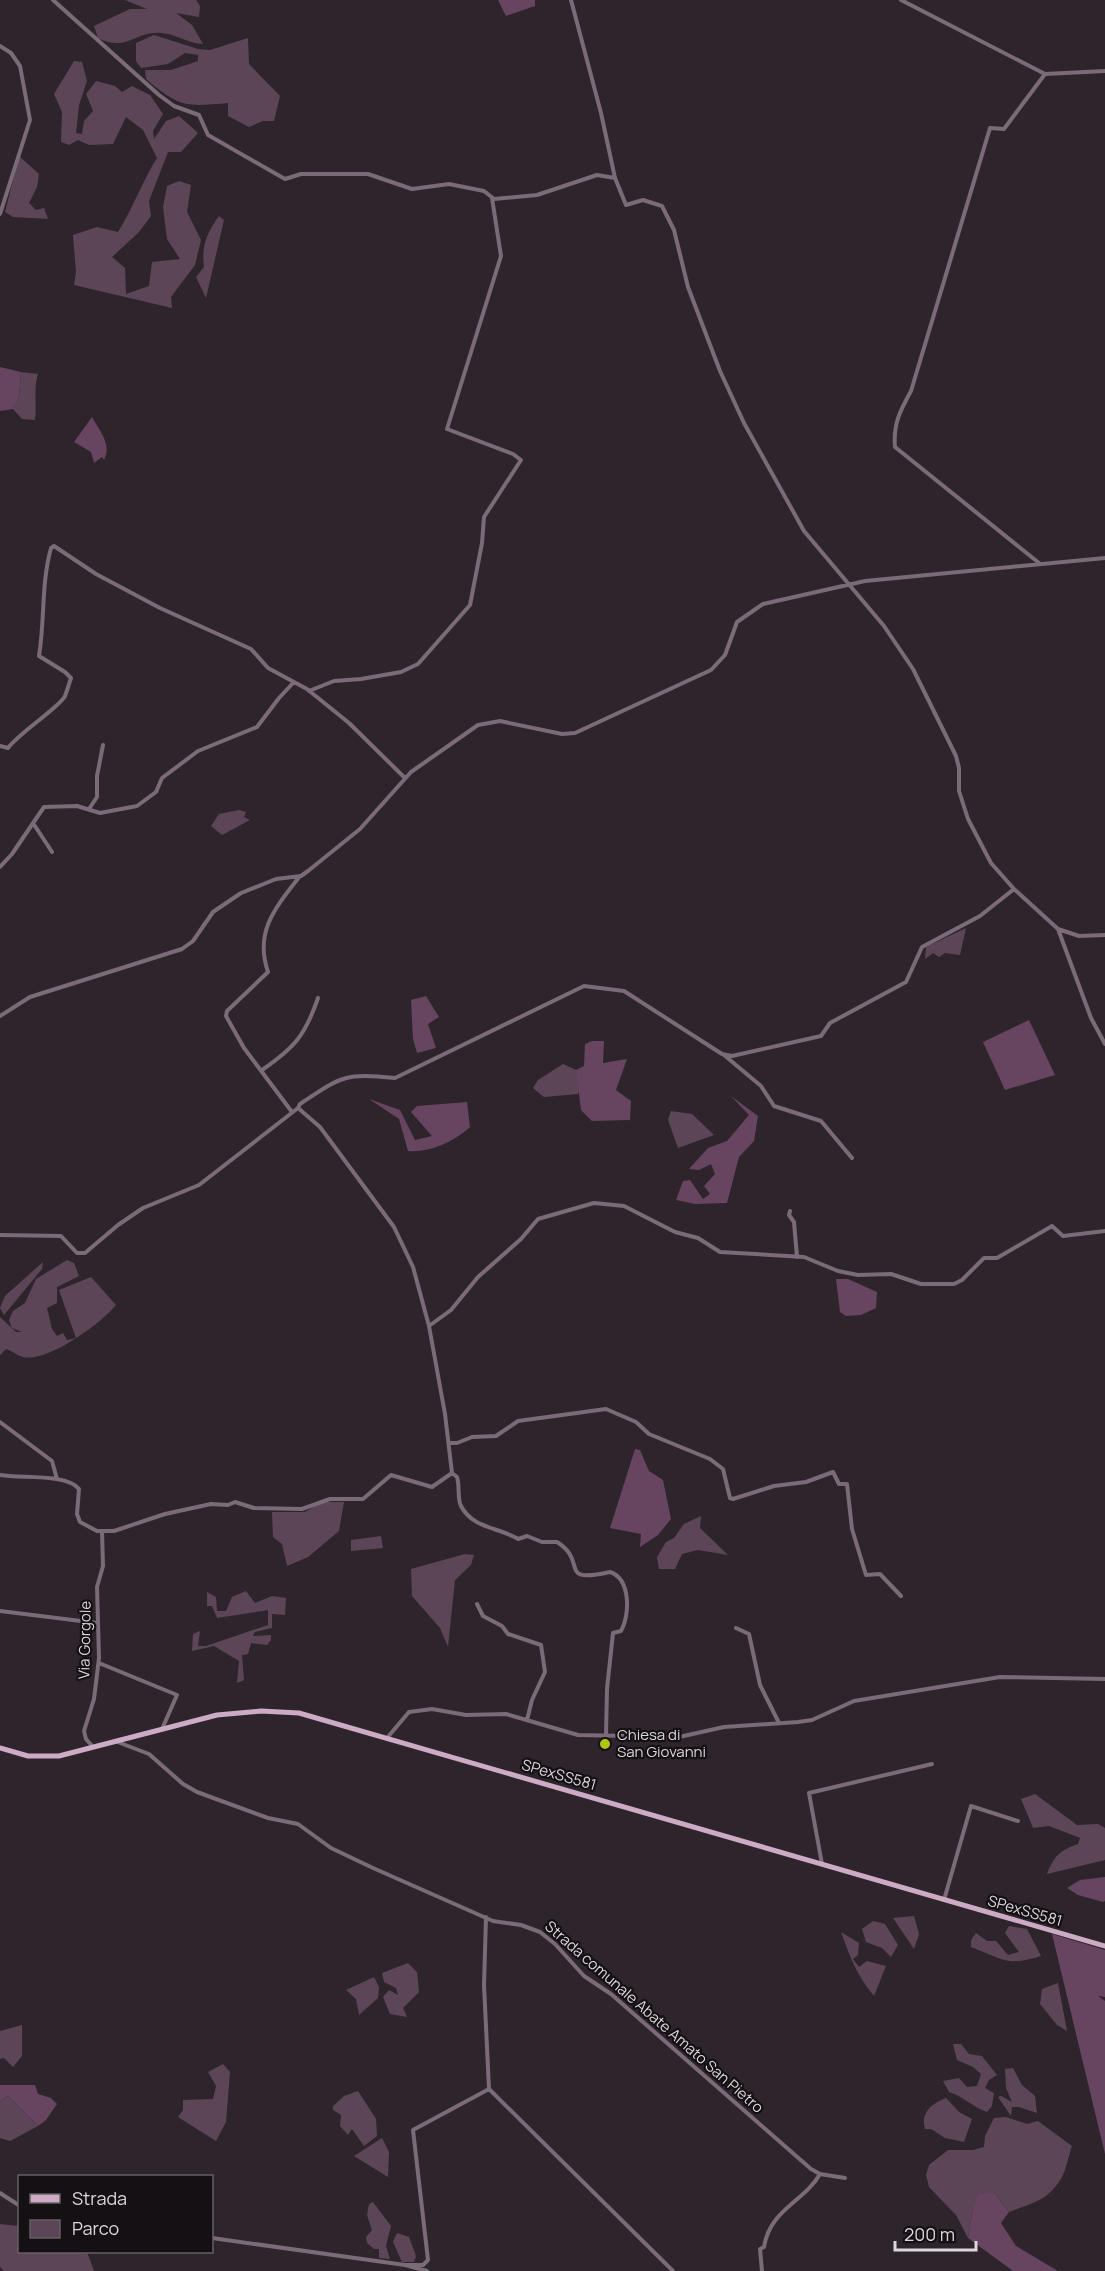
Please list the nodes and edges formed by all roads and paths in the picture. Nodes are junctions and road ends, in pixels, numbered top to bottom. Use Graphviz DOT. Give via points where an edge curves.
graph roads {
  1 [pos="52,0"];
  2 [pos="571,0"];
  3 [pos="902,0"];
  4 [pos="0,46"];
  5 [pos="1105,71"];
  6 [pos="1045,74"];
  7 [pos="615,178"];
  8 [pos="492,198"];
  9 [pos="0,213"];
  10 [pos="1105,558"];
  11 [pos="1039,564"];
  12 [pos="849,583"];
  13 [pos="294,682"];
  14 [pos="309,691"];
  15 [pos="103,745"];
  16 [pos="0,746"];
  17 [pos="405,778"];
  18 [pos="89,809"];
  19 [pos="33,823"];
  20 [pos="52,852"];
  21 [pos="0,867"];
  22 [pos="301,876"];
  23 [pos="1014,889"];
  24 [pos="1058,929"];
  25 [pos="1105,935"];
  26 [pos="318,999"];
  27 [pos="0,1016"];
  28 [pos="1105,1044"];
  29 [pos="724,1055"];
  30 [pos="262,1070"];
  31 [pos="298,1108"];
  32 [pos="293,1112"];
  33 [pos="852,1158"];
  34 [pos="790,1211"];
  35 [pos="1105,1231"];
  36 [pos="0,1235"];
  37 [pos="797,1257"];
  38 [pos="429,1326"];
  39 [pos="0,1422"];
  40 [pos="449,1443"];
  41 [pos="452,1473"];
  42 [pos="0,1474"];
  43 [pos="57,1479"];
  44 [pos="102,1531"];
  45 [pos="901,1596"];
  46 [pos="477,1604"];
  47 [pos="0,1611"];
  48 [pos="97,1623"];
  49 [pos="736,1628"];
  50 [pos="98,1662"];
  51 [pos="1105,1679"];
  52 [pos="527,1720"];
  53 [pos="778,1723"];
  54 [pos="162,1730"];
  55 [pos="606,1735"];
  56 [pos="387,1738"];
  57 [pos="114,1741"];
  58 [pos="93,1747"];
  59 [pos="0,1748"];
  60 [pos="932,1764"];
  61 [pos="1018,1821"];
  62 [pos="822,1864"];
  63 [pos="944,1900"];
  64 [pos="486,1917"];
  65 [pos="1105,1946"];
  66 [pos="489,2089"];
  67 [pos="820,2175"];
  68 [pos="844,2178"];
  69 [pos="0,2193"];
  70 [pos="18,2205"];
  71 [pos="213,2238"];
  72 [pos="405,2265"];
  73 [pos="427,2271"];
  74 [pos="673,2271"];
  75 [pos="762,2271"];
  1 -- 8 [label="street" via="159,95 174,106 199,115 208,135 285,179 300,174 368,174 412,189 450,184 484,191"];
  2 -- 7 [label="street"];
  3 -- 6 [label="street"];
  4 -- 9 [label="street" via="20,66 30,120"];
  5 -- 6 [label="street"];
  6 -- 11 [label="street" via="1004,129 990,128 911,391 896,418 895,439 895,447"];
  7 -- 8 [label="street" via="597,175 537,195"];
  7 -- 12 [label="street" via="626,205 643,200 662,206 674,230 688,287 744,423 804,531"];
  8 -- 14 [label="street" via="501,256 447,429 521,460 484,517 470,605 413,668 361,680 334,681"];
  10 -- 11 [label="street"];
  11 -- 12 [label="street"];
  12 -- 17 [label="street" via="753,609 737,622 717,666 582,731 562,734 500,721 484,722"];
  12 -- 23 [label="street" via="913,669 956,756 959,790 968,819 991,863"];
  13 -- 14 [label="street"];
  13 -- 16 [label="street" via="268,668 251,649 160,608 54,546 44,578 44,625 39,656 65,672 70,682 64,698 8,748"];
  13 -- 18 [label="street" via="257,727 198,751 162,778 156,792 137,806 100,813"];
  14 -- 17 [label="street" via="349,723"];
  15 -- 18 [label="street" via="97,797"];
  17 -- 22 [label="street" via="360,829"];
  18 -- 19 [label="street" via="69,805 44,807"];
  19 -- 20 [label="street"];
  19 -- 21 [label="street"];
  22 -- 27 [label="street" via="276,879 241,893 213,912 182,949 30,997"];
  22 -- 30 [label="street" via="274,909 262,943 268,972 227,1011 227,1020"];
  23 -- 24 [label="street"];
  23 -- 29 [label="street" via="980,916 922,947 906,982 830,1023 821,1036"];
  24 -- 25 [label="street" via="1079,936"];
  24 -- 28 [label="street" via="1091,1018"];
  26 -- 30 [label="street" via="298,1041"];
  29 -- 31 [label="street" via="624,991 584,986 395,1078 340,1078"];
  29 -- 33 [label="street" via="761,1086 774,1107 820,1121"];
  30 -- 32 [label="street"];
  31 -- 32 [label="street"];
  31 -- 38 [label="street" via="320,1127 398,1232 413,1267"];
  32 -- 36 [label="street" via="199,1185 143,1208 85,1253 77,1252 62,1236"];
  34 -- 37 [label="street"];
  35 -- 37 [label="street" via="1063,1236 1052,1226 997,1258 984,1258 963,1280 941,1286 891,1274 858,1275"];
  37 -- 38 [label="street" via="720,1252 698,1238 675,1232 624,1206 594,1203 538,1218 521,1239 478,1277 451,1310"];
  38 -- 40 [label="street"];
  39 -- 43 [label="street" via="52,1461"];
  40 -- 41 [label="street"];
  40 -- 45 [label="street" via="496,1436 518,1421 606,1409 716,1464 726,1474 733,1499 833,1473 838,1484 848,1484 852,1528 866,1575 880,1574"];
  41 -- 44 [label="street" via="432,1487 391,1475 363,1499 330,1499 302,1509 254,1508 235,1502 211,1504"];
  41 -- 55 [label="street" via="458,1477 461,1506 480,1526 518,1539 528,1536 542,1542 557,1542 571,1556 582,1577 610,1572 620,1578 626,1596 626,1619 621,1630 613,1633"];
  42 -- 43 [label="street"];
  43 -- 44 [label="street" via="77,1486 80,1522"];
  44 -- 48 [label="street, Via Gorgole"];
  46 -- 52 [label="street" via="483,1616 508,1634 541,1645 545,1672"];
  47 -- 48 [label="street"];
  48 -- 50 [label="street, Via Gorgole"];
  49 -- 53 [label="street" via="749,1634 760,1685"];
  50 -- 54 [label="street" via="177,1695"];
  50 -- 58 [label="street, Via Gorgole" via="94,1699 84,1731"];
  51 -- 53 [label="street" via="1000,1677 854,1701 812,1720"];
  52 -- 55 [label="street" via="578,1735"];
  52 -- 56 [label="street" via="506,1714 466,1715 432,1709 409,1712"];
  53 -- 55 [label="street" via="724,1727 693,1736"];
  54 -- 56 [label="main road, SPexSS581" via="217,1715 274,1711 299,1713"];
  54 -- 57 [label="main road, SPexSS581"];
  56 -- 62 [label="main road, SPexSS581"];
  57 -- 58 [label="main road, SPexSS581"];
  57 -- 64 [label="street, Strada comunale Abate Amato San Pietro" via="149,1754 190,1788 268,1818 298,1824 331,1848"];
  58 -- 59 [label="main road, SPexSS581" via="42,1757"];
  60 -- 62 [label="street" via="809,1793"];
  61 -- 63 [label="street" via="971,1806"];
  62 -- 63 [label="main road, SPexSS581"];
  63 -- 65 [label="main road, SPexSS581"];
  64 -- 66 [label="street" via="484,1984"];
  64 -- 67 [label="street, Strada comunale Abate Amato San Pietro" via="540,1932 584,1976 611,1994"];
  66 -- 72 [label="street" via="413,2130 428,2260 423,2265"];
  66 -- 74 [label="street"];
  67 -- 68 [label="street"];
  67 -- 75 [label="street" via="786,2206 772,2225 760,2249"];
  69 -- 70 [label="street"];
  71 -- 72 [label="street"];
  72 -- 73 [label="street"];
}
